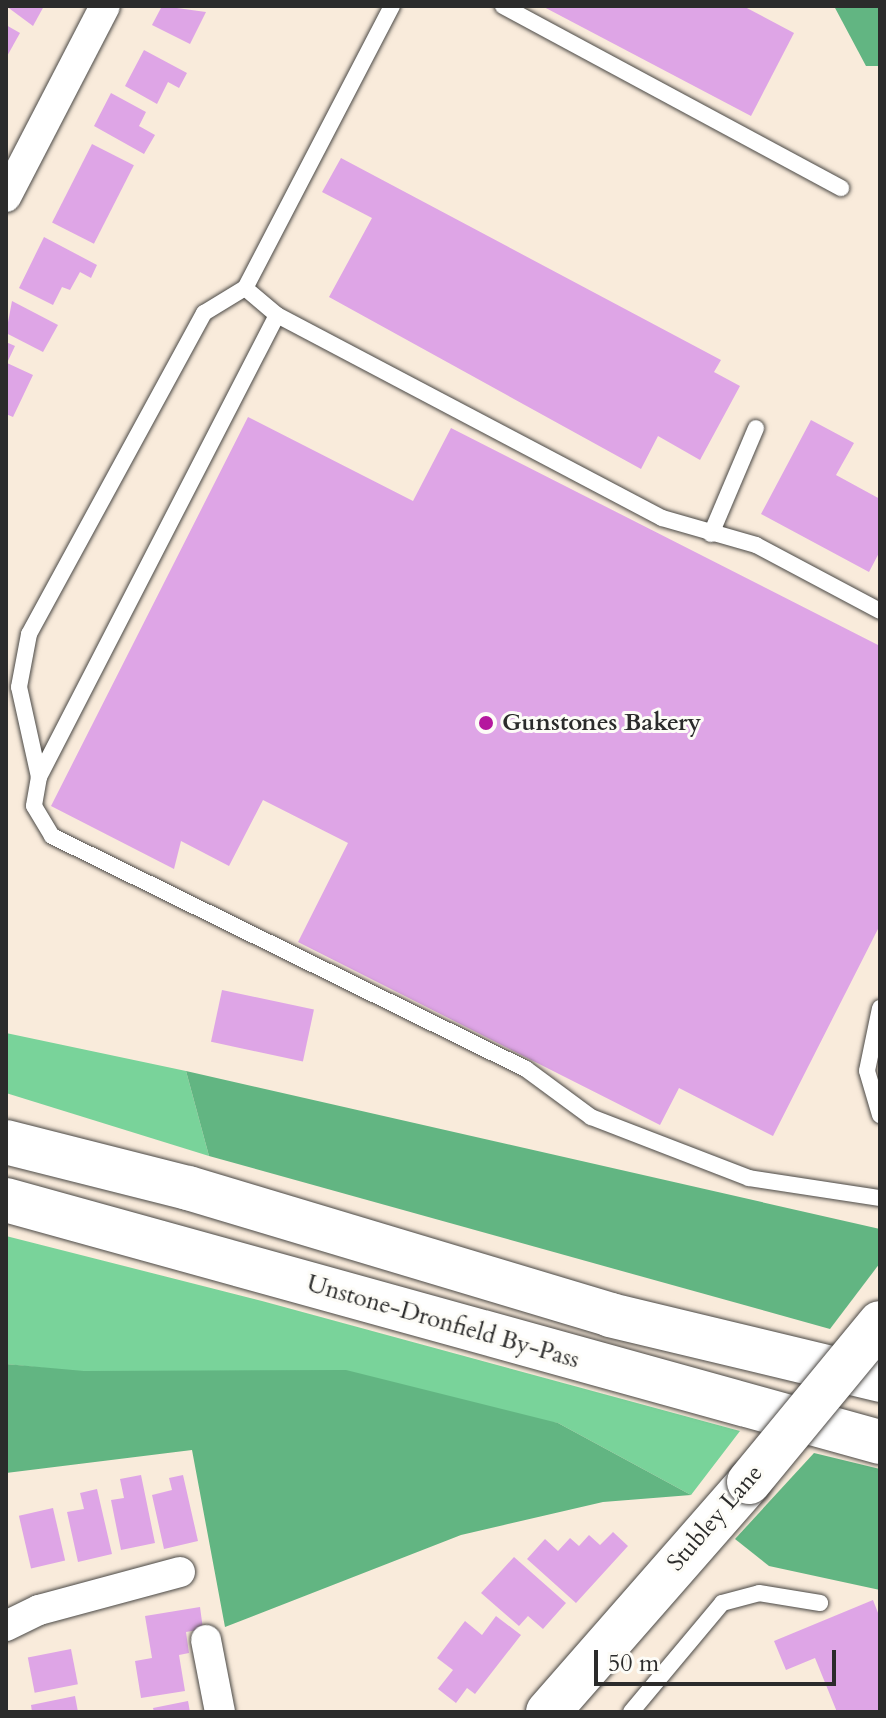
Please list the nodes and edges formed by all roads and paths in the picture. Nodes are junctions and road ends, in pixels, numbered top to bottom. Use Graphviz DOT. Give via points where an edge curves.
graph roads {
  1 [pos="105,6"];
  2 [pos="392,6"];
  3 [pos="503,6"];
  4 [pos="841,188"];
  5 [pos="6,197"];
  6 [pos="245,288"];
  7 [pos="277,315"];
  8 [pos="756,428"];
  9 [pos="711,534"];
  10 [pos="880,611"];
  11 [pos="39,777"];
  12 [pos="880,1008"];
  13 [pos="880,1115"];
  14 [pos="6,1142"];
  15 [pos="880,1198"];
  16 [pos="6,1200"];
  17 [pos="880,1323"];
  18 [pos="880,1380"];
  19 [pos="880,1442"];
  20 [pos="180,1572"];
  21 [pos="820,1603"];
  22 [pos="6,1626"];
  23 [pos="206,1640"];
  24 [pos="220,1712"];
  25 [pos="548,1712"];
  26 [pos="631,1712"];
  1 -- 5 [label="street"];
  2 -- 6 [label="lane"];
  3 -- 4 [label="lane"];
  6 -- 7 [label="lane"];
  6 -- 11 [label="lane" via="204,313 29,634 19,687"];
  7 -- 9 [label="lane" via="662,518"];
  7 -- 11 [label="lane"];
  8 -- 9 [label="lane"];
  9 -- 10 [label="lane" via="756,545"];
  11 -- 15 [label="lane" via="34,806 52,836 526,1069 591,1117 749,1178"];
  12 -- 13 [label="lane" via="867,1071"];
  14 -- 18 [label="main road" via="188,1188 610,1315"];
  16 -- 19 [label="main road, Unstone-Dronfield By-Pass"];
  17 -- 25 [label="main road, Stubley Lane, bridge"];
  20 -- 22 [label="street" via="39,1610"];
  21 -- 26 [label="lane" via="759,1593 722,1603"];
  23 -- 24 [label="street"];
}
